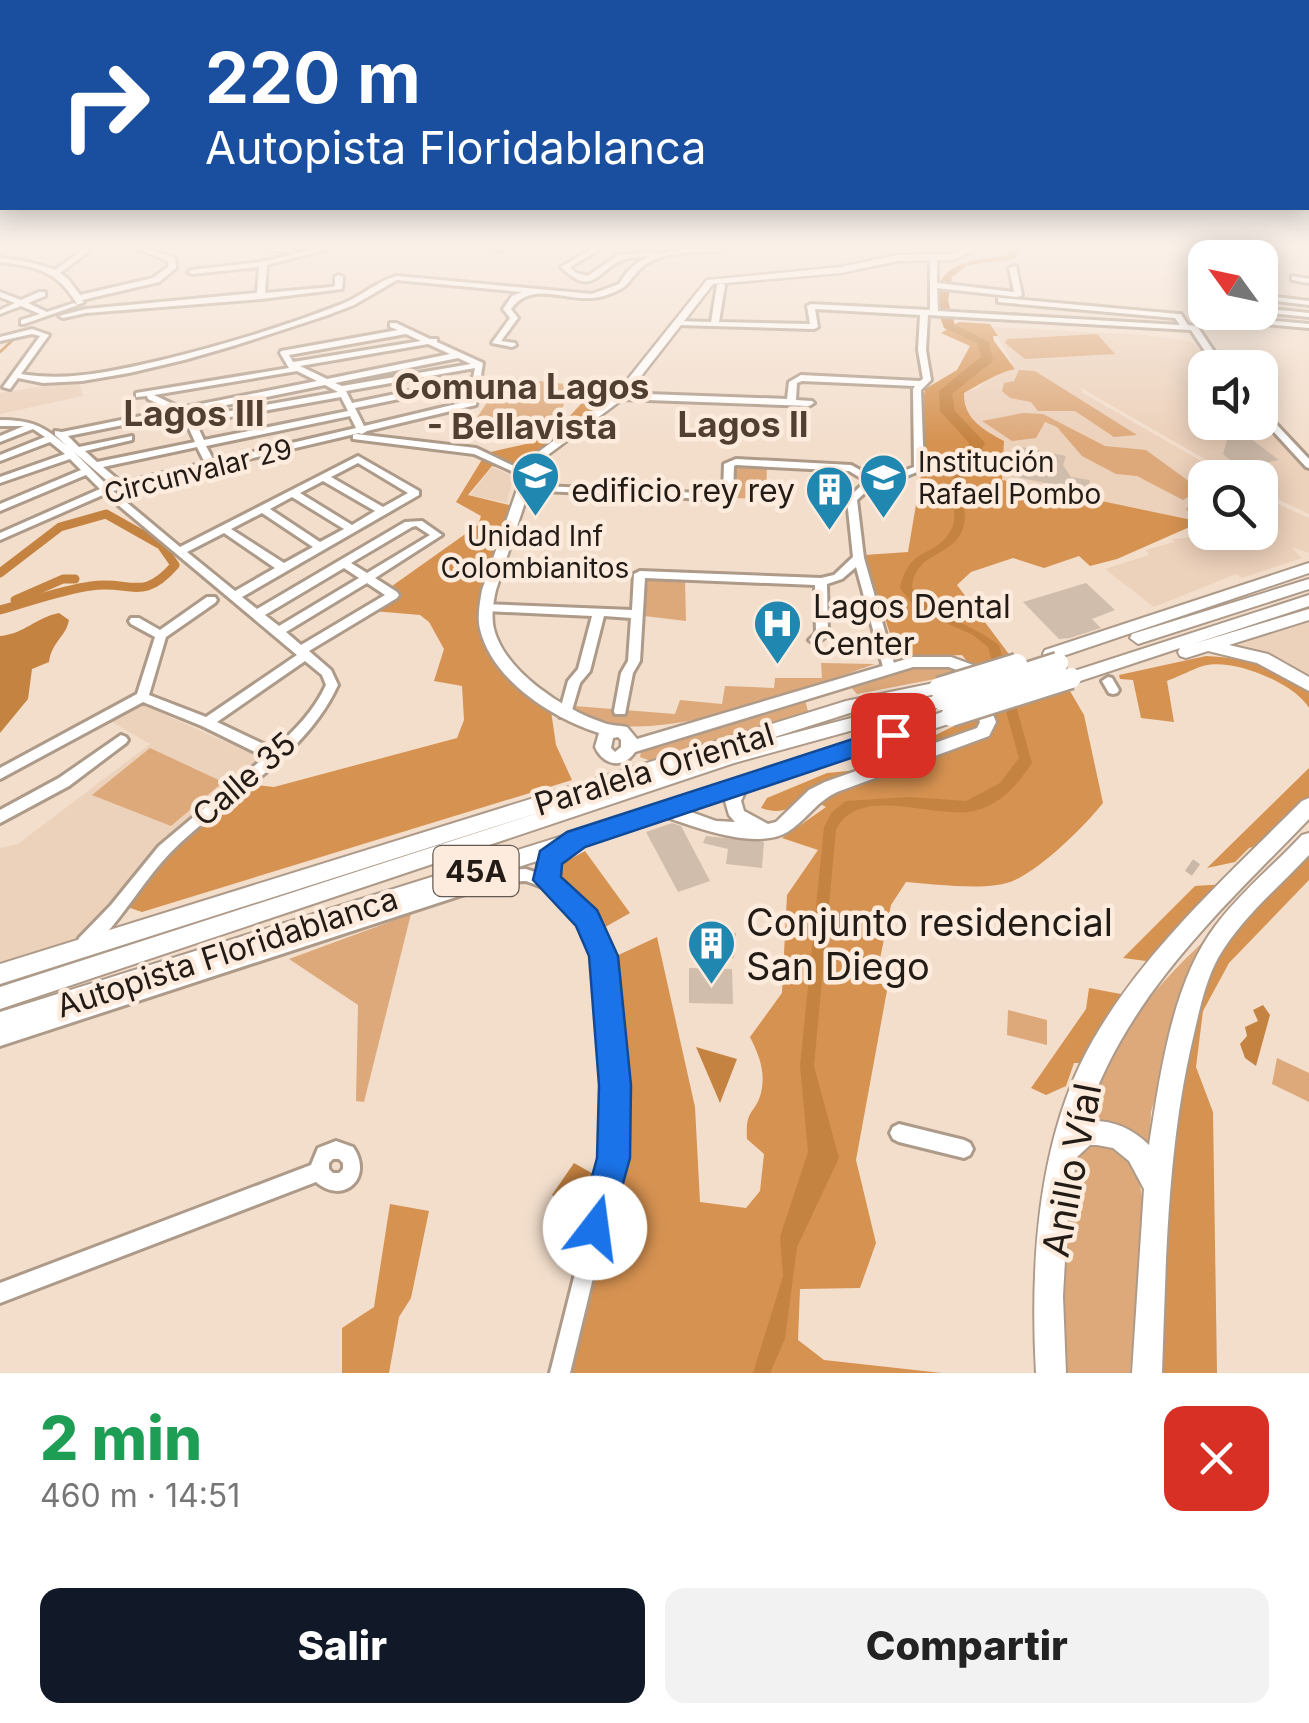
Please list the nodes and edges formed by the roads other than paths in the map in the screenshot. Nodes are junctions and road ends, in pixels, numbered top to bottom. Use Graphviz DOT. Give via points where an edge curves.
graph roads {
  1 [pos="44,313"];
  2 [pos="70,313"];
  3 [pos="322,313"];
  4 [pos="510,313"];
  5 [pos="685,313"];
  6 [pos="717,313"];
  7 [pos="811,313"];
  8 [pos="932,313"];
  9 [pos="953,313"];
  10 [pos="1146,313"];
  11 [pos="1283,313"];
  12 [pos="1309,316"];
  13 [pos="24,322"];
  14 [pos="678,323"];
  15 [pos="1278,323"];
  16 [pos="715,324"];
  17 [pos="393,325"];
  18 [pos="52,326"];
  19 [pos="1188,326"];
  20 [pos="1309,326"];
  21 [pos="1188,328"];
  22 [pos="410,331"];
  23 [pos="0,339"];
  24 [pos="434,341"];
  25 [pos="512,345"];
  26 [pos="460,355"];
  27 [pos="480,365"];
  28 [pos="294,367"];
  29 [pos="16,375"];
  30 [pos="477,380"];
  31 [pos="38,382"];
  32 [pos="923,382"];
  33 [pos="325,383"];
  34 [pos="4,389"];
  35 [pos="342,392"];
  36 [pos="620,396"];
  37 [pos="792,403"];
  38 [pos="809,403"];
  39 [pos="351,409"];
  40 [pos="180,410"];
  41 [pos="193,421"];
  42 [pos="0,422"];
  43 [pos="34,426"];
  44 [pos="362,431"];
  45 [pos="1278,431"];
  46 [pos="56,437"];
  47 [pos="344,437"];
  48 [pos="129,438"];
  49 [pos="0,439"];
  50 [pos="200,445"];
  51 [pos="73,453"];
  52 [pos="0,458"];
  53 [pos="1309,465"];
  54 [pos="210,466"];
  55 [pos="91,468"];
  56 [pos="519,471"];
  57 [pos="324,477"];
  58 [pos="0,480"];
  59 [pos="871,480"];
  60 [pos="114,487"];
  61 [pos="524,487"];
  62 [pos="293,493"];
  63 [pos="0,508"];
  64 [pos="263,509"];
  65 [pos="382,512"];
  66 [pos="225,528"];
  67 [pos="352,529"];
  68 [pos="0,538"];
  69 [pos="320,547"];
  70 [pos="182,550"];
  71 [pos="859,558"];
  72 [pos="344,563"];
  73 [pos="283,568"];
  74 [pos="1309,568"];
  75 [pos="838,577"];
  76 [pos="368,578"];
  77 [pos="821,582"];
  78 [pos="1309,584"];
  79 [pos="869,586"];
  80 [pos="233,598"];
  81 [pos="211,600"];
  82 [pos="1309,600"];
  83 [pos="486,607"];
  84 [pos="599,613"];
  85 [pos="637,614"];
  86 [pos="1309,614"];
  87 [pos="256,616"];
  88 [pos="135,621"];
  89 [pos="1139,625"];
  90 [pos="278,632"];
  91 [pos="161,635"];
  92 [pos="814,640"];
  93 [pos="1208,646"];
  94 [pos="303,653"];
  95 [pos="1055,658"];
  96 [pos="893,662"];
  97 [pos="1103,673"];
  98 [pos="1309,685"];
  99 [pos="142,697"];
  100 [pos="944,701"];
  101 [pos="620,711"];
  102 [pos="572,718"];
  103 [pos="207,723"];
  104 [pos="120,740"];
  105 [pos="617,744"];
  106 [pos="274,756"];
  107 [pos="662,766"];
  108 [pos="0,774"];
  109 [pos="596,786"];
  110 [pos="739,788"];
  111 [pos="1309,806"];
  112 [pos="666,810"];
  113 [pos="0,818"];
  114 [pos="768,831"];
  115 [pos="576,840"];
  116 [pos="1309,841"];
  117 [pos="547,880"];
  118 [pos="122,900"];
  119 [pos="370,905"];
  120 [pos="152,928"];
  121 [pos="321,934"];
  122 [pos="63,956"];
  123 [pos="0,974"];
  124 [pos="0,998"];
  125 [pos="3,1036"];
  126 [pos="899,1133"];
  127 [pos="1068,1148"];
  128 [pos="964,1149"];
  129 [pos="320,1170"];
  130 [pos="1156,1194"];
  131 [pos="0,1292"];
  132 [pos="1051,1370"];
  133 [pos="560,1373"];
  134 [pos="1146,1373"];
  1 -- 13 [label="street"];
  2 -- 18 [label="street"];
  3 -- 31 [label="street" via="158,362"];
  4 -- 25 [label="street" via="514,318 496,342"];
  5 -- 14 [label="main road"];
  6 -- 16 [label="street"];
  7 -- 16 [label="street" via="814,327"];
  8 -- 32 [label="street" via="922,350"];
  9 -- 21 [label="street"];
  10 -- 19 [label="street" via="1178,316"];
  11 -- 12 [label="street"];
  14 -- 16 [label="street"];
  14 -- 36 [label="main road"];
  15 -- 20 [label="street"];
  17 -- 22 [label="street"];
  18 -- 23 [label="street"];
  18 -- 29 [label="street"];
  22 -- 24 [label="street"];
  22 -- 28 [label="street" via="284,353"];
  24 -- 26 [label="street"];
  24 -- 28 [label="street"];
  26 -- 27 [label="street"];
  26 -- 33 [label="street"];
  27 -- 30 [label="street"];
  27 -- 35 [label="street"];
  28 -- 33 [label="street"];
  28 -- 40 [label="street" via="145,396"];
  29 -- 31 [label="street"];
  29 -- 34 [label="street"];
  30 -- 39 [label="street"];
  30 -- 44 [label="street" via="473,403"];
  31 -- 34 [label="street"];
  32 -- 37 [label="street" via="794,380"];
  32 -- 59 [label="street" via="919,469"];
  33 -- 35 [label="street"];
  33 -- 40 [label="street"];
  35 -- 39 [label="street"];
  35 -- 41 [label="street"];
  36 -- 37 [label="street"];
  36 -- 56 [label="main road"];
  37 -- 38 [label="street"];
  39 -- 44 [label="street"];
  39 -- 50 [label="street"];
  40 -- 41 [label="street"];
  40 -- 46 [label="street"];
  41 -- 50 [label="street"];
  42 -- 43 [label="street"];
  42 -- 46 [label="street" via="37,420"];
  43 -- 46 [label="street"];
  43 -- 49 [label="street"];
  44 -- 47 [label="street"];
  45 -- 53 [label="street"];
  46 -- 51 [label="street"];
  46 -- 52 [label="street"];
  47 -- 54 [label="street, Circunvalar 29"];
  47 -- 56 [label="street" via="454,447"];
  48 -- 51 [label="street"];
  50 -- 54 [label="street"];
  50 -- 55 [label="street"];
  51 -- 55 [label="street"];
  51 -- 58 [label="street"];
  54 -- 60 [label="street, Circunvalar 29"];
  55 -- 60 [label="street"];
  55 -- 63 [label="street"];
  56 -- 61 [label="main road"];
  57 -- 62 [label="street"];
  57 -- 65 [label="street"];
  57 -- 65 [label="street" via="358,459 415,493"];
  59 -- 61 [label="street" via="851,468 729,464 728,497"];
  59 -- 71 [label="street" via="852,499"];
  60 -- 68 [label="street, Circunvalar 29"];
  60 -- 70 [label="street" via="132,514"];
  61 -- 83 [label="main road"];
  62 -- 64 [label="street"];
  62 -- 67 [label="street"];
  64 -- 66 [label="street"];
  64 -- 69 [label="street"];
  65 -- 67 [label="street"];
  66 -- 70 [label="street"];
  66 -- 73 [label="street"];
  67 -- 69 [label="street"];
  69 -- 73 [label="street"];
  70 -- 80 [label="street"];
  71 -- 75 [label="street"];
  71 -- 79 [label="street"];
  72 -- 76 [label="street"];
  72 -- 76 [label="street" via="415,522 438,535"];
  72 -- 87 [label="street"];
  73 -- 80 [label="street"];
  74 -- 89 [label="highway"];
  75 -- 77 [label="street"];
  75 -- 79 [label="street"];
  76 -- 90 [label="street"];
  76 -- 94 [label="street" via="393,594"];
  77 -- 85 [label="street" via="640,574"];
  77 -- 92 [label="street" via="822,635"];
  78 -- 97 [label="highway, Autopista Floridablanca / 45A"];
  79 -- 96 [label="street"];
  80 -- 87 [label="street"];
  81 -- 91 [label="street"];
  82 -- 97 [label="highway, Autopista Floridablanca / 45A"];
  83 -- 84 [label="street"];
  83 -- 102 [label="main road" via="494,641 511,669"];
  84 -- 85 [label="street"];
  84 -- 102 [label="street" via="584,671 574,680"];
  85 -- 101 [label="street" via="634,661"];
  86 -- 93 [label="highway, 45A"];
  87 -- 90 [label="street"];
  88 -- 91 [label="street"];
  89 -- 95 [label="highway"];
  89 -- 97 [label="highway"];
  90 -- 94 [label="street"];
  91 -- 99 [label="street"];
  93 -- 97 [label="highway, 45A"];
  93 -- 98 [label="highway" via="1262,658"];
  94 -- 103 [label="street"];
  94 -- 106 [label="street, Calle 35" via="331,678 330,695"];
  95 -- 97 [label="highway, Autopista Floridablanca / 45A"];
  95 -- 100 [label="highway, Autopista Floridablanca / 45A, bridge"];
  96 -- 105 [label="main road"];
  96 -- 114 [label="main road" via="951,662 968,669 988,722 983,732 831,786"];
  97 -- 100 [label="highway, Autopista Floridablanca / 45A, bridge"];
  99 -- 103 [label="street"];
  99 -- 108 [label="street"];
  100 -- 107 [label="highway, Paralela Oriental" via="852,706"];
  100 -- 110 [label="highway, Autopista Floridablanca / 45A"];
  100 -- 124 [label="highway, Autopista Floridablanca / 45A" via="732,757"];
  102 -- 105 [label="main road"];
  103 -- 106 [label="street"];
  104 -- 113 [label="street"];
  105 -- 107 [label="main road" via="645,766"];
  105 -- 109 [label="main road" via="610,776"];
  106 -- 118 [label="street, Calle 35" via="180,835"];
  107 -- 109 [label="highway, Paralela Oriental"];
  109 -- 120 [label="highway, Paralela Oriental"];
  110 -- 112 [label="highway, Autopista Floridablanca / 45A"];
  110 -- 114 [label="main road" via="733,801 737,816"];
  111 -- 127 [label="highway, Anillo Víal" via="1137,994 1092,1066"];
  112 -- 114 [label="main road" via="715,828"];
  112 -- 115 [label="highway, Autopista Floridablanca / 45A"];
  115 -- 117 [label="highway" via="550,859"];
  115 -- 119 [label="highway, Autopista Floridablanca / 45A"];
  116 -- 130 [label="highway" via="1228,926 1202,968 1174,1066"];
  117 -- 121 [label="street" via="502,876"];
  117 -- 133 [label="street" via="587,918 600,946 615,1085 614,1158"];
  118 -- 120 [label="street" via="130,925"];
  118 -- 122 [label="street, Calle 35" via="99,931"];
  119 -- 121 [label="highway"];
  119 -- 125 [label="highway, Autopista Floridablanca / 45A"];
  120 -- 122 [label="highway, Paralela Oriental"];
  121 -- 125 [label="street"];
  122 -- 123 [label="highway, Paralela Oriental"];
  126 -- 128 [label="street"];
  127 -- 130 [label="highway" via="1085,1133 1116,1136 1145,1160"];
  127 -- 132 [label="highway, Anillo Víal" via="1052,1244"];
  129 -- 131 [label="street"];
  130 -- 134 [label="highway"];
}
